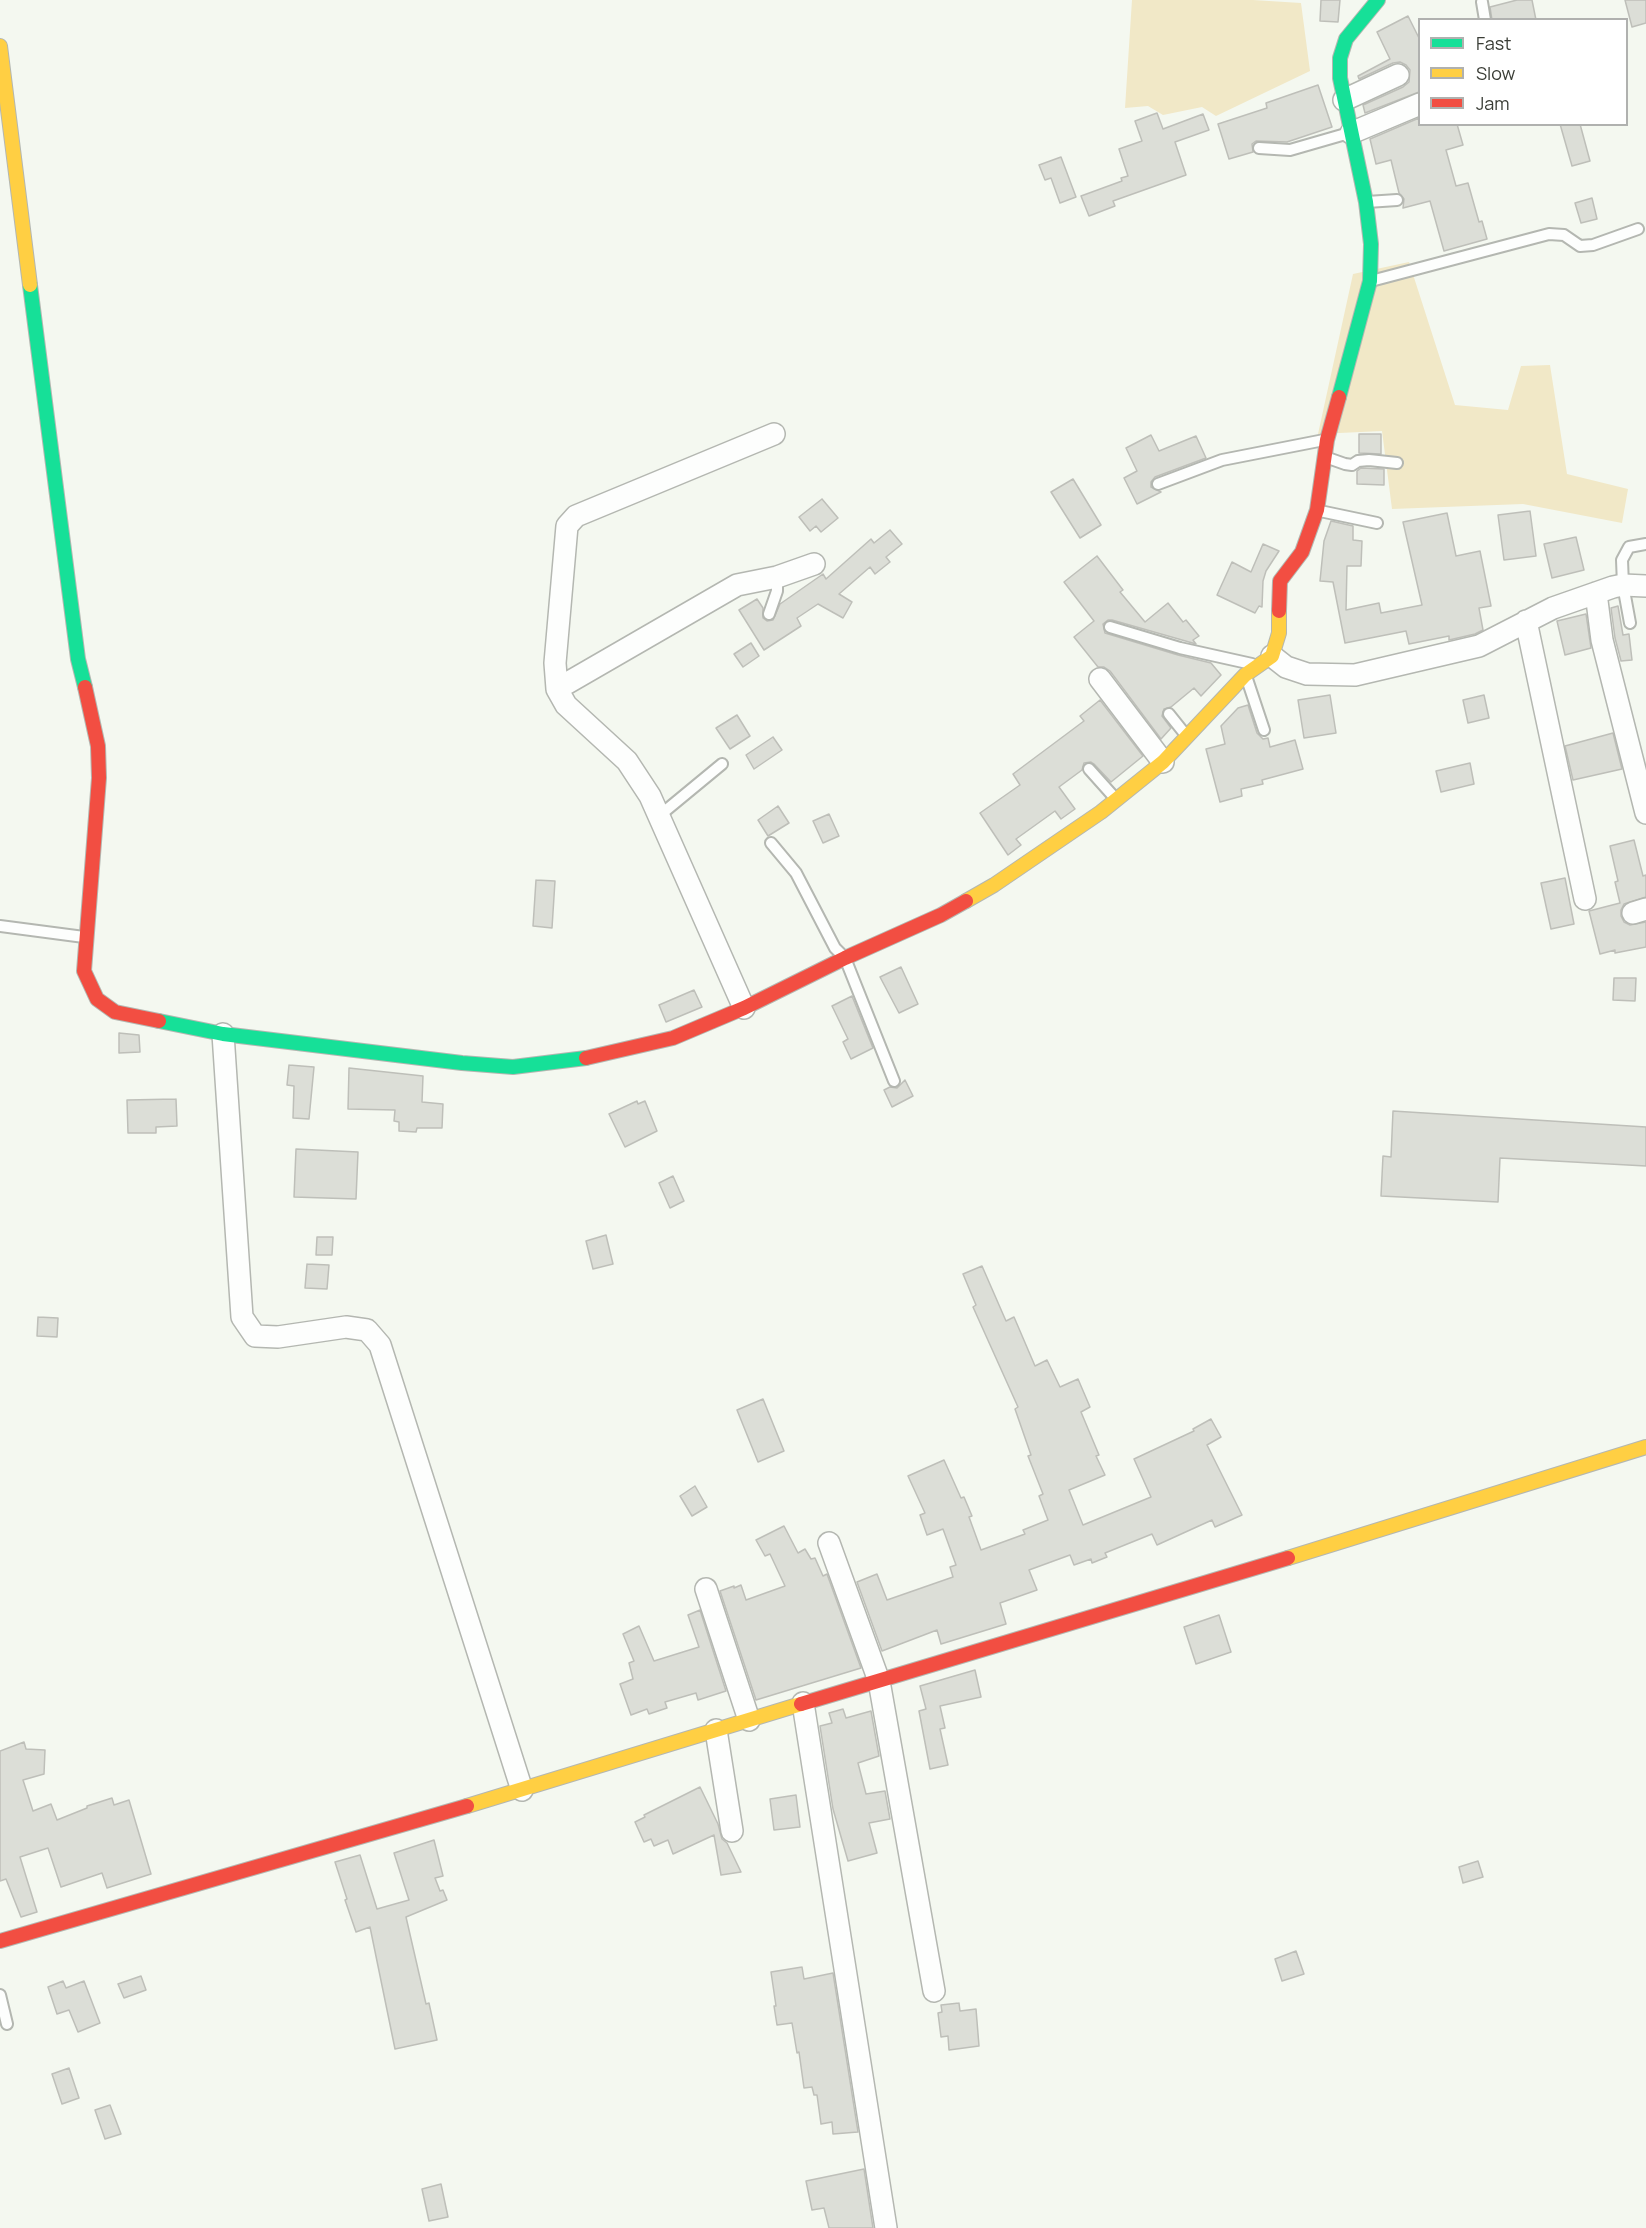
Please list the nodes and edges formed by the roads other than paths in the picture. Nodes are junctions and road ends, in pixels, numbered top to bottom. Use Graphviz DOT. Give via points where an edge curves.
graph roads {
  1 [pos="1374,0"];
  2 [pos="1482,2"];
  3 [pos="1485,18"];
  4 [pos="0,46"];
  5 [pos="1398,75"];
  6 [pos="1344,100"];
  7 [pos="1418,104"];
  8 [pos="1351,133"];
  9 [pos="1259,148"];
  10 [pos="1398,200"];
  11 [pos="1366,202"];
  12 [pos="1638,229"];
  13 [pos="1370,281"];
  14 [pos="774,434"];
  15 [pos="1327,440"];
  16 [pos="1325,457"];
  17 [pos="1397,463"];
  18 [pos="1158,484"];
  19 [pos="1317,510"];
  20 [pos="1377,523"];
  21 [pos="1646,544"];
  22 [pos="814,564"];
  23 [pos="777,577"];
  24 [pos="1623,585"];
  25 [pos="1646,586"];
  26 [pos="1596,593"];
  27 [pos="769,614"];
  28 [pos="1526,621"];
  29 [pos="1630,623"];
  30 [pos="1110,627"];
  31 [pos="1265,661"];
  32 [pos="1245,675"];
  33 [pos="1100,679"];
  34 [pos="557,689"];
  35 [pos="1169,714"];
  36 [pos="1264,730"];
  37 [pos="1188,736"];
  38 [pos="1163,762"];
  39 [pos="722,764"];
  40 [pos="1089,769"];
  41 [pos="1116,800"];
  42 [pos="1646,813"];
  43 [pos="659,816"];
  44 [pos="771,843"];
  45 [pos="1585,899"];
  46 [pos="0,927"];
  47 [pos="87,938"];
  48 [pos="845,958"];
  49 [pos="744,1008"];
  50 [pos="222,1034"];
  51 [pos="894,1081"];
  52 [pos="1646,1447"];
  53 [pos="829,1543"];
  54 [pos="706,1589"];
  55 [pos="879,1681"];
  56 [pos="803,1703"];
  57 [pos="749,1720"];
  58 [pos="716,1730"];
  59 [pos="522,1791"];
  60 [pos="732,1831"];
  61 [pos="0,1941"];
  62 [pos="934,1992"];
  63 [pos="0,1995"];
  64 [pos="7,2024"];
  65 [pos="886,2228"];
  1 -- 6 [label="street" via="1346,39 1340,58"];
  2 -- 3 [label="lane"];
  4 -- 47 [label="street" via="78,659 98,746"];
  5 -- 6 [label="street"];
  6 -- 8 [label="street"];
  7 -- 8 [label="street"];
  8 -- 9 [label="lane" via="1290,150"];
  8 -- 11 [label="street"];
  10 -- 11 [label="lane"];
  11 -- 13 [label="street"];
  12 -- 13 [label="lane" via="1580,246 1564,235 1549,234"];
  13 -- 15 [label="street"];
  14 -- 34 [label="street" via="576,516 567,526 555,663"];
  15 -- 16 [label="street"];
  15 -- 18 [label="lane" via="1222,460"];
  16 -- 17 [label="lane" via="1345,465 1369,460"];
  16 -- 19 [label="street"];
  19 -- 20 [label="lane"];
  19 -- 31 [label="street" via="1302,552 1280,581 1279,633"];
  21 -- 24 [label="lane" via="1629,547 1622,560"];
  22 -- 23 [label="street"];
  23 -- 27 [label="lane"];
  23 -- 34 [label="street" via="737,585"];
  24 -- 25 [label="street"];
  24 -- 26 [label="street"];
  24 -- 29 [label="lane"];
  26 -- 28 [label="street"];
  26 -- 42 [label="street" via="1602,640"];
  28 -- 31 [label="street" via="1479,646 1355,675 1307,674"];
  28 -- 45 [label="street"];
  30 -- 31 [label="lane" via="1180,648"];
  31 -- 32 [label="street"];
  32 -- 36 [label="lane"];
  32 -- 37 [label="street"];
  33 -- 38 [label="street"];
  34 -- 43 [label="street" via="566,705 627,761"];
  35 -- 37 [label="lane"];
  37 -- 38 [label="street"];
  38 -- 41 [label="street"];
  39 -- 43 [label="lane"];
  40 -- 41 [label="lane"];
  41 -- 48 [label="street" via="994,885 941,915"];
  43 -- 49 [label="street"];
  44 -- 48 [label="lane" via="796,873 835,948"];
  46 -- 47 [label="lane"];
  47 -- 50 [label="street" via="84,971 97,999 115,1012"];
  48 -- 49 [label="street"];
  48 -- 51 [label="lane"];
  49 -- 50 [label="street" via="673,1038 588,1058 513,1067"];
  50 -- 59 [label="street" via="242,1317 255,1336 278,1337 346,1328 367,1330 380,1345"];
  52 -- 55 [label="street"];
  53 -- 55 [label="street"];
  54 -- 57 [label="street"];
  55 -- 56 [label="street"];
  55 -- 62 [label="street"];
  56 -- 57 [label="street"];
  56 -- 65 [label="street"];
  57 -- 58 [label="street"];
  58 -- 59 [label="street"];
  58 -- 60 [label="street"];
  59 -- 61 [label="street"];
  63 -- 64 [label="lane"];
}
